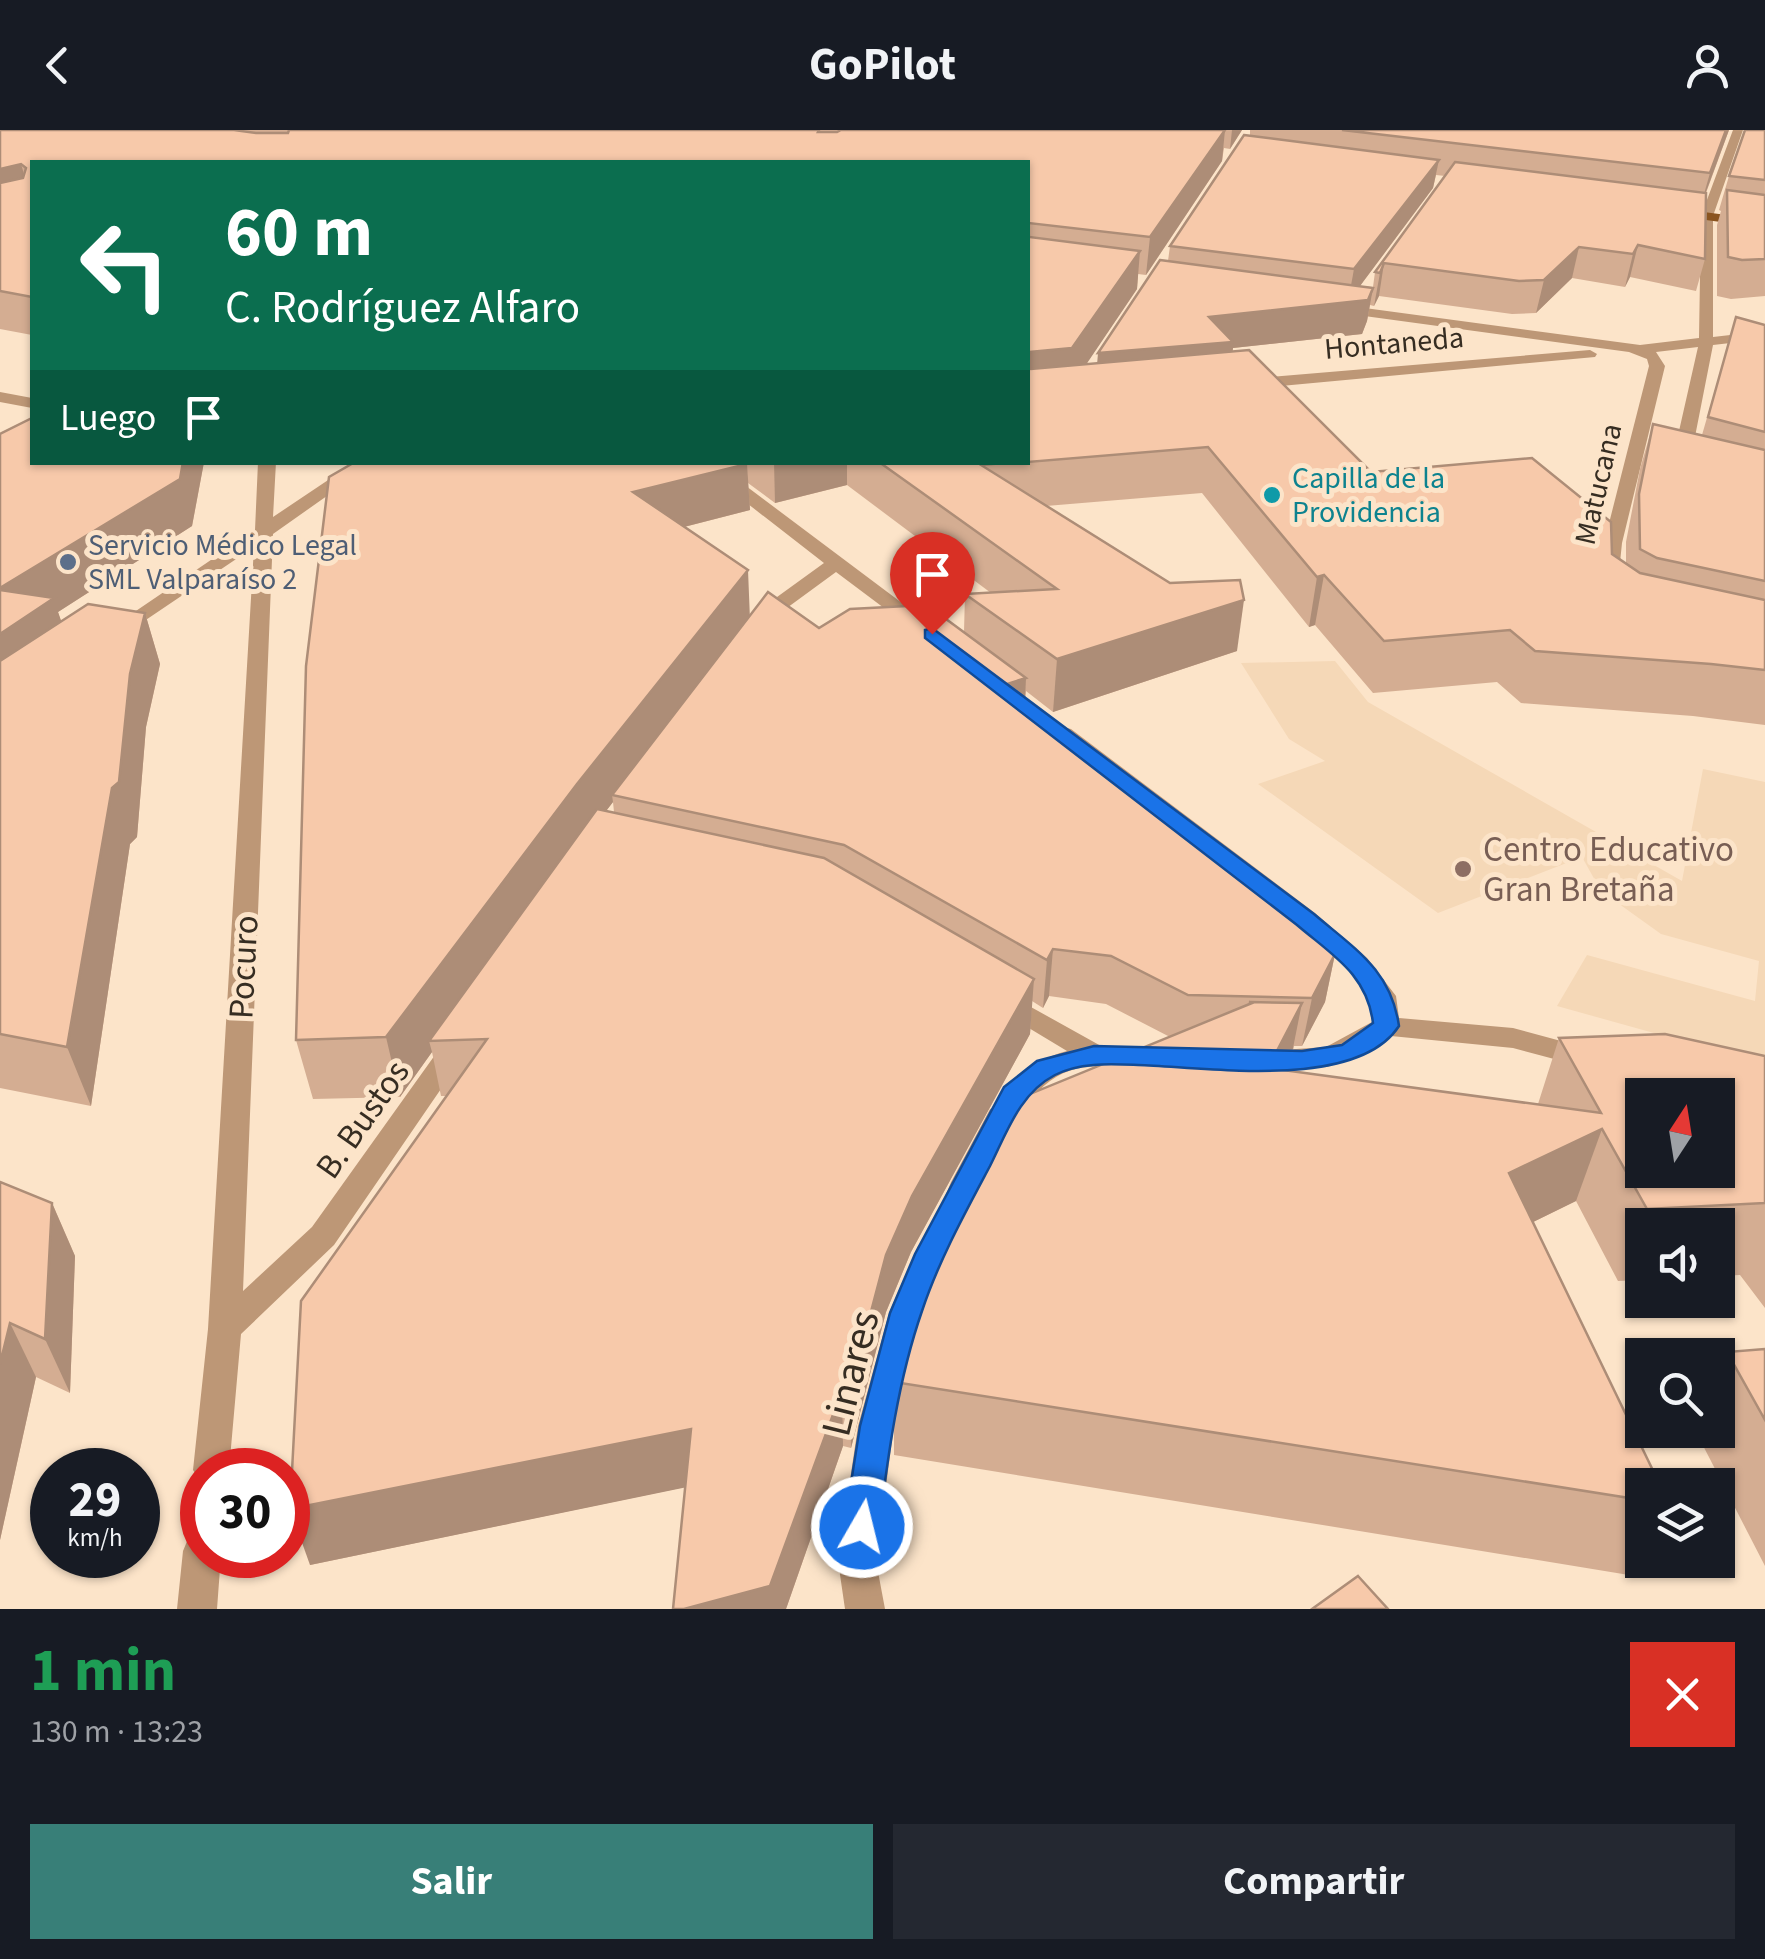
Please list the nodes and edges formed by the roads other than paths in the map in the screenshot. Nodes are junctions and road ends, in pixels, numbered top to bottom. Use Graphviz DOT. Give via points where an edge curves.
graph roads {
  1 [pos="1738,130"];
  2 [pos="1651,209"];
  3 [pos="1707,216"];
  4 [pos="1765,224"];
  5 [pos="1366,295"];
  6 [pos="1318,306"];
  7 [pos="1354,311"];
  8 [pos="1765,335"];
  9 [pos="1706,342"];
  10 [pos="1638,350"];
  11 [pos="1236,384"];
  12 [pos="0,397"];
  13 [pos="30,403"];
  14 [pos="267,465"];
  15 [pos="362,465"];
  16 [pos="706,465"];
  17 [pos="1700,475"];
  18 [pos="265,530"];
  19 [pos="838,562"];
  20 [pos="1612,603"];
  21 [pos="749,640"];
  22 [pos="101,642"];
  23 [pos="947,646"];
  24 [pos="1041,717"];
  25 [pos="981,988"];
  26 [pos="470,1026"];
  27 [pos="1386,1026"];
  28 [pos="1094,1055"];
  29 [pos="1189,1057"];
  30 [pos="1227,1058"];
  31 [pos="1621,1067"];
  32 [pos="980,1158"];
  33 [pos="946,1222"];
  34 [pos="225,1329"];
  35 [pos="213,1448"];
  36 [pos="199,1578"];
  37 [pos="196,1609"];
  38 [pos="865,1609"];
  1 -- 3 [label="street"];
  2 -- 3 [label="main road"];
  3 -- 4 [label="main road"];
  3 -- 9 [label="street"];
  5 -- 7 [label="street"];
  6 -- 7 [label="street"];
  7 -- 10 [label="street"];
  8 -- 9 [label="street, Hontaneda"];
  9 -- 10 [label="street, Hontaneda"];
  9 -- 17 [label="street" via="1681,463"];
  10 -- 11 [label="street, Hontaneda"];
  10 -- 20 [label="street, Matucana" via="1657,366 1613,543 1607,586"];
  12 -- 13 [label="street"];
  14 -- 18 [label="street, Pocuro"];
  15 -- 18 [label="street"];
  16 -- 19 [label="street"];
  18 -- 22 [label="street"];
  18 -- 34 [label="street, Pocuro"];
  19 -- 21 [label="street" via="772,609"];
  19 -- 23 [label="street"];
  24 -- 27 [label="street" via="1358,964 1382,996"];
  25 -- 28 [label="street"];
  26 -- 34 [label="street, B. Bustos" via="323,1236"];
  27 -- 30 [label="street" via="1349,1053 1302,1060"];
  27 -- 31 [label="street" via="1513,1038"];
  28 -- 29 [label="street"];
  28 -- 32 [label="street" via="1046,1068 1014,1094"];
  33 -- 38 [label="street, Linares" via="906,1313 876,1426 857,1561"];
  34 -- 35 [label="street, Pocuro"];
  36 -- 37 [label="street"];
}
